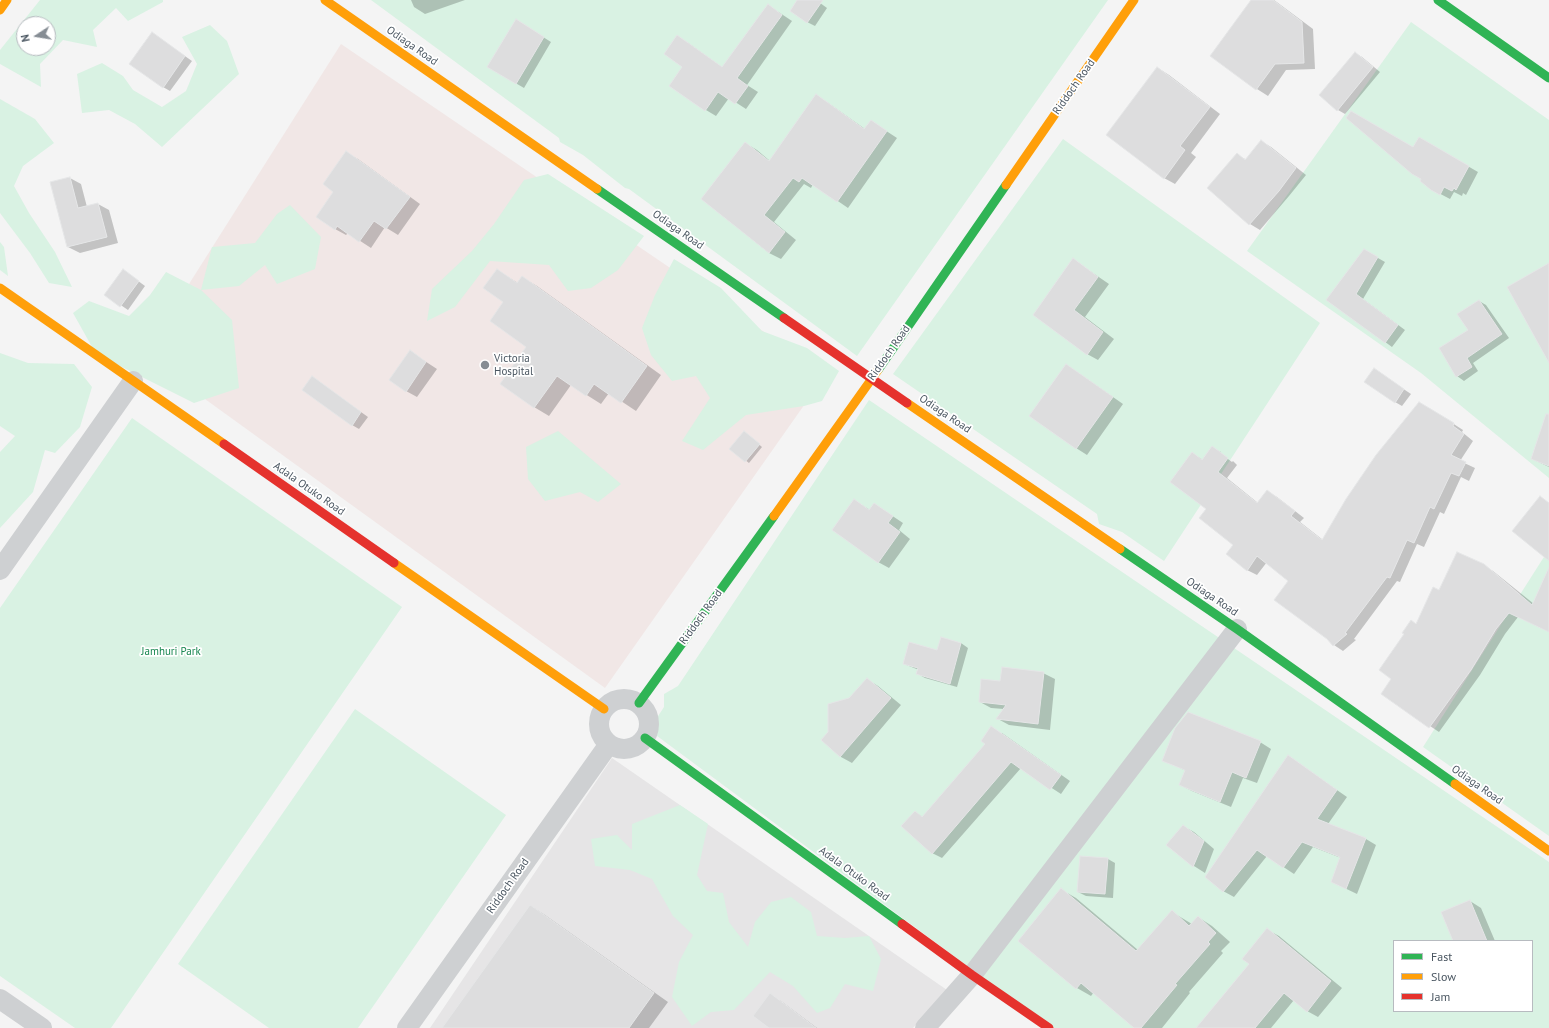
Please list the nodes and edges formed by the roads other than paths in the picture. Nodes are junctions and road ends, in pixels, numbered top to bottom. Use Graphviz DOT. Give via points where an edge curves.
graph roads {
  1 [pos="7,0"];
  2 [pos="325,0"];
  3 [pos="1134,0"];
  4 [pos="1438,0"];
  5 [pos="0,10"];
  6 [pos="1549,78"];
  7 [pos="0,288"];
  8 [pos="872,379"];
  9 [pos="133,381"];
  10 [pos="0,570"];
  11 [pos="1237,629"];
  12 [pos="639,703"];
  13 [pos="604,709"];
  14 [pos="645,738"];
  15 [pos="609,744"];
  16 [pos="1549,851"];
  17 [pos="972,975"];
  18 [pos="0,999"];
  19 [pos="30,1025"];
  20 [pos="407,1028"];
  21 [pos="925,1028"];
  22 [pos="1048,1028"];
  1 -- 5 [label="street"];
  2 -- 8 [label="street, Odiaga Road"];
  3 -- 8 [label="street, Riddoch Road"];
  4 -- 6 [label="street"];
  7 -- 9 [label="street, Adala Otuko Road"];
  8 -- 11 [label="street, Odiaga Road"];
  8 -- 12 [label="street, Riddoch Road"];
  9 -- 10 [label="street"];
  9 -- 13 [label="street, Adala Otuko Road"];
  11 -- 16 [label="street, Odiaga Road"];
  11 -- 17 [label="street"];
  12 -- 13 [label="street" via="630,699 620,699 611,702"];
  12 -- 14 [label="street" via="646,710 649,719 649,730"];
  13 -- 15 [label="street" via="599,727"];
  14 -- 15 [label="street" via="638,745 628,749"];
  14 -- 17 [label="street, Adala Otuko Road"];
  15 -- 20 [label="street, Riddoch Road"];
  17 -- 21 [label="street"];
  17 -- 22 [label="street, Adala Otuko Road"];
  18 -- 19 [label="street"];
}
